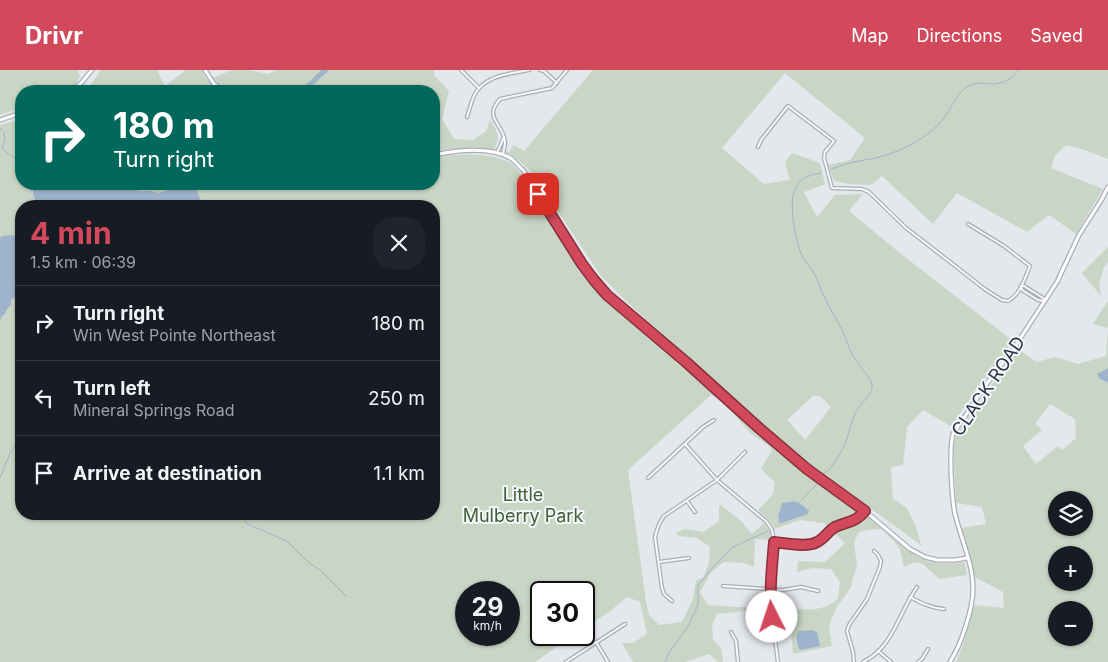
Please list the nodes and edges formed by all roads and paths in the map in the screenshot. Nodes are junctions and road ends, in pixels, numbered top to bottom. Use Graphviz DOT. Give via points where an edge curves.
graph roads {
  1 [pos="92,70"];
  2 [pos="205,70"];
  3 [pos="461,70"];
  4 [pos="529,70"];
  5 [pos="540,70"];
  6 [pos="567,70"];
  7 [pos="557,82"];
  8 [pos="79,85"];
  9 [pos="215,85"];
  10 [pos="479,88"];
  11 [pos="15,115"];
  12 [pos="468,117"];
  13 [pos="0,120"];
  14 [pos="504,137"];
  15 [pos="758,147"];
  16 [pos="496,153"];
  17 [pos="440,154"];
  18 [pos="503,154"];
  19 [pos="1108,187"];
  20 [pos="968,224"];
  21 [pos="1021,286"];
  22 [pos="1044,301"];
  23 [pos="714,420"];
  24 [pos="685,444"];
  25 [pos="745,452"];
  26 [pos="648,478"];
  27 [pos="717,480"];
  28 [pos="687,501"];
  29 [pos="861,508"];
  30 [pos="865,511"];
  31 [pos="695,512"];
  32 [pos="855,520"];
  33 [pos="774,542"];
  34 [pos="874,551"];
  35 [pos="689,558"];
  36 [pos="967,558"];
  37 [pos="659,562"];
  38 [pos="723,586"];
  39 [pos="917,587"];
  40 [pos="770,589"];
  41 [pos="818,591"];
  42 [pos="910,597"];
  43 [pos="672,601"];
  44 [pos="944,610"];
  45 [pos="625,624"];
  46 [pos="731,632"];
  47 [pos="596,642"];
  48 [pos="928,650"];
  49 [pos="878,651"];
  50 [pos="566,662"];
  51 [pos="608,662"];
  52 [pos="738,662"];
  53 [pos="778,662"];
  54 [pos="854,662"];
  55 [pos="863,662"];
  56 [pos="891,662"];
  57 [pos="918,662"];
  58 [pos="950,662"];
  1 -- 8 [label="street"];
  2 -- 9 [label="street"];
  3 -- 10 [label="street"];
  4 -- 10 [label="street" via="497,77"];
  5 -- 7 [label="street"];
  6 -- 7 [label="street"];
  7 -- 14 [label="street" via="552,88 500,99 494,105 494,117"];
  10 -- 12 [label="street"];
  11 -- 13 [label="street"];
  14 -- 16 [label="street"];
  14 -- 18 [label="street"];
  15 -- 21 [label="street" via="788,106 834,140 824,158 832,188 868,192 905,227 1002,300 1012,299"];
  16 -- 17 [label="street" via="464,151"];
  16 -- 18 [label="street"];
  18 -- 29 [label="street" via="523,170 582,264 607,295 807,469"];
  19 -- 22 [label="street, CLACK ROAD"];
  20 -- 21 [label="street" via="1030,266"];
  21 -- 22 [label="street"];
  21 -- 22 [label="street" via="1022,290"];
  22 -- 36 [label="street, CLACK ROAD" via="952,435 950,456 954,506"];
  23 -- 24 [label="street"];
  24 -- 26 [label="street"];
  24 -- 27 [label="street"];
  25 -- 27 [label="street"];
  27 -- 28 [label="street"];
  27 -- 33 [label="street" via="767,522"];
  28 -- 31 [label="street"];
  28 -- 37 [label="street" via="659,522 656,537"];
  29 -- 30 [label="street"];
  29 -- 32 [label="street"];
  30 -- 32 [label="street"];
  30 -- 36 [label="street" via="921,555 942,560"];
  32 -- 33 [label="street" via="832,529 816,543"];
  33 -- 40 [label="street"];
  34 -- 54 [label="street" via="881,561 880,567 867,599 847,631"];
  35 -- 37 [label="street"];
  36 -- 58 [label="street, CLACK ROAD" via="973,590 971,603 962,640"];
  37 -- 43 [label="street" via="662,588"];
  38 -- 40 [label="street"];
  39 -- 42 [label="street"];
  40 -- 41 [label="street" via="801,587"];
  40 -- 53 [label="street"];
  42 -- 44 [label="street"];
  42 -- 49 [label="street" via="896,627"];
  45 -- 47 [label="street"];
  46 -- 52 [label="street" via="736,641"];
  47 -- 50 [label="street"];
  47 -- 51 [label="street"];
  48 -- 57 [label="street"];
  49 -- 55 [label="street"];
  49 -- 56 [label="street"];
}
